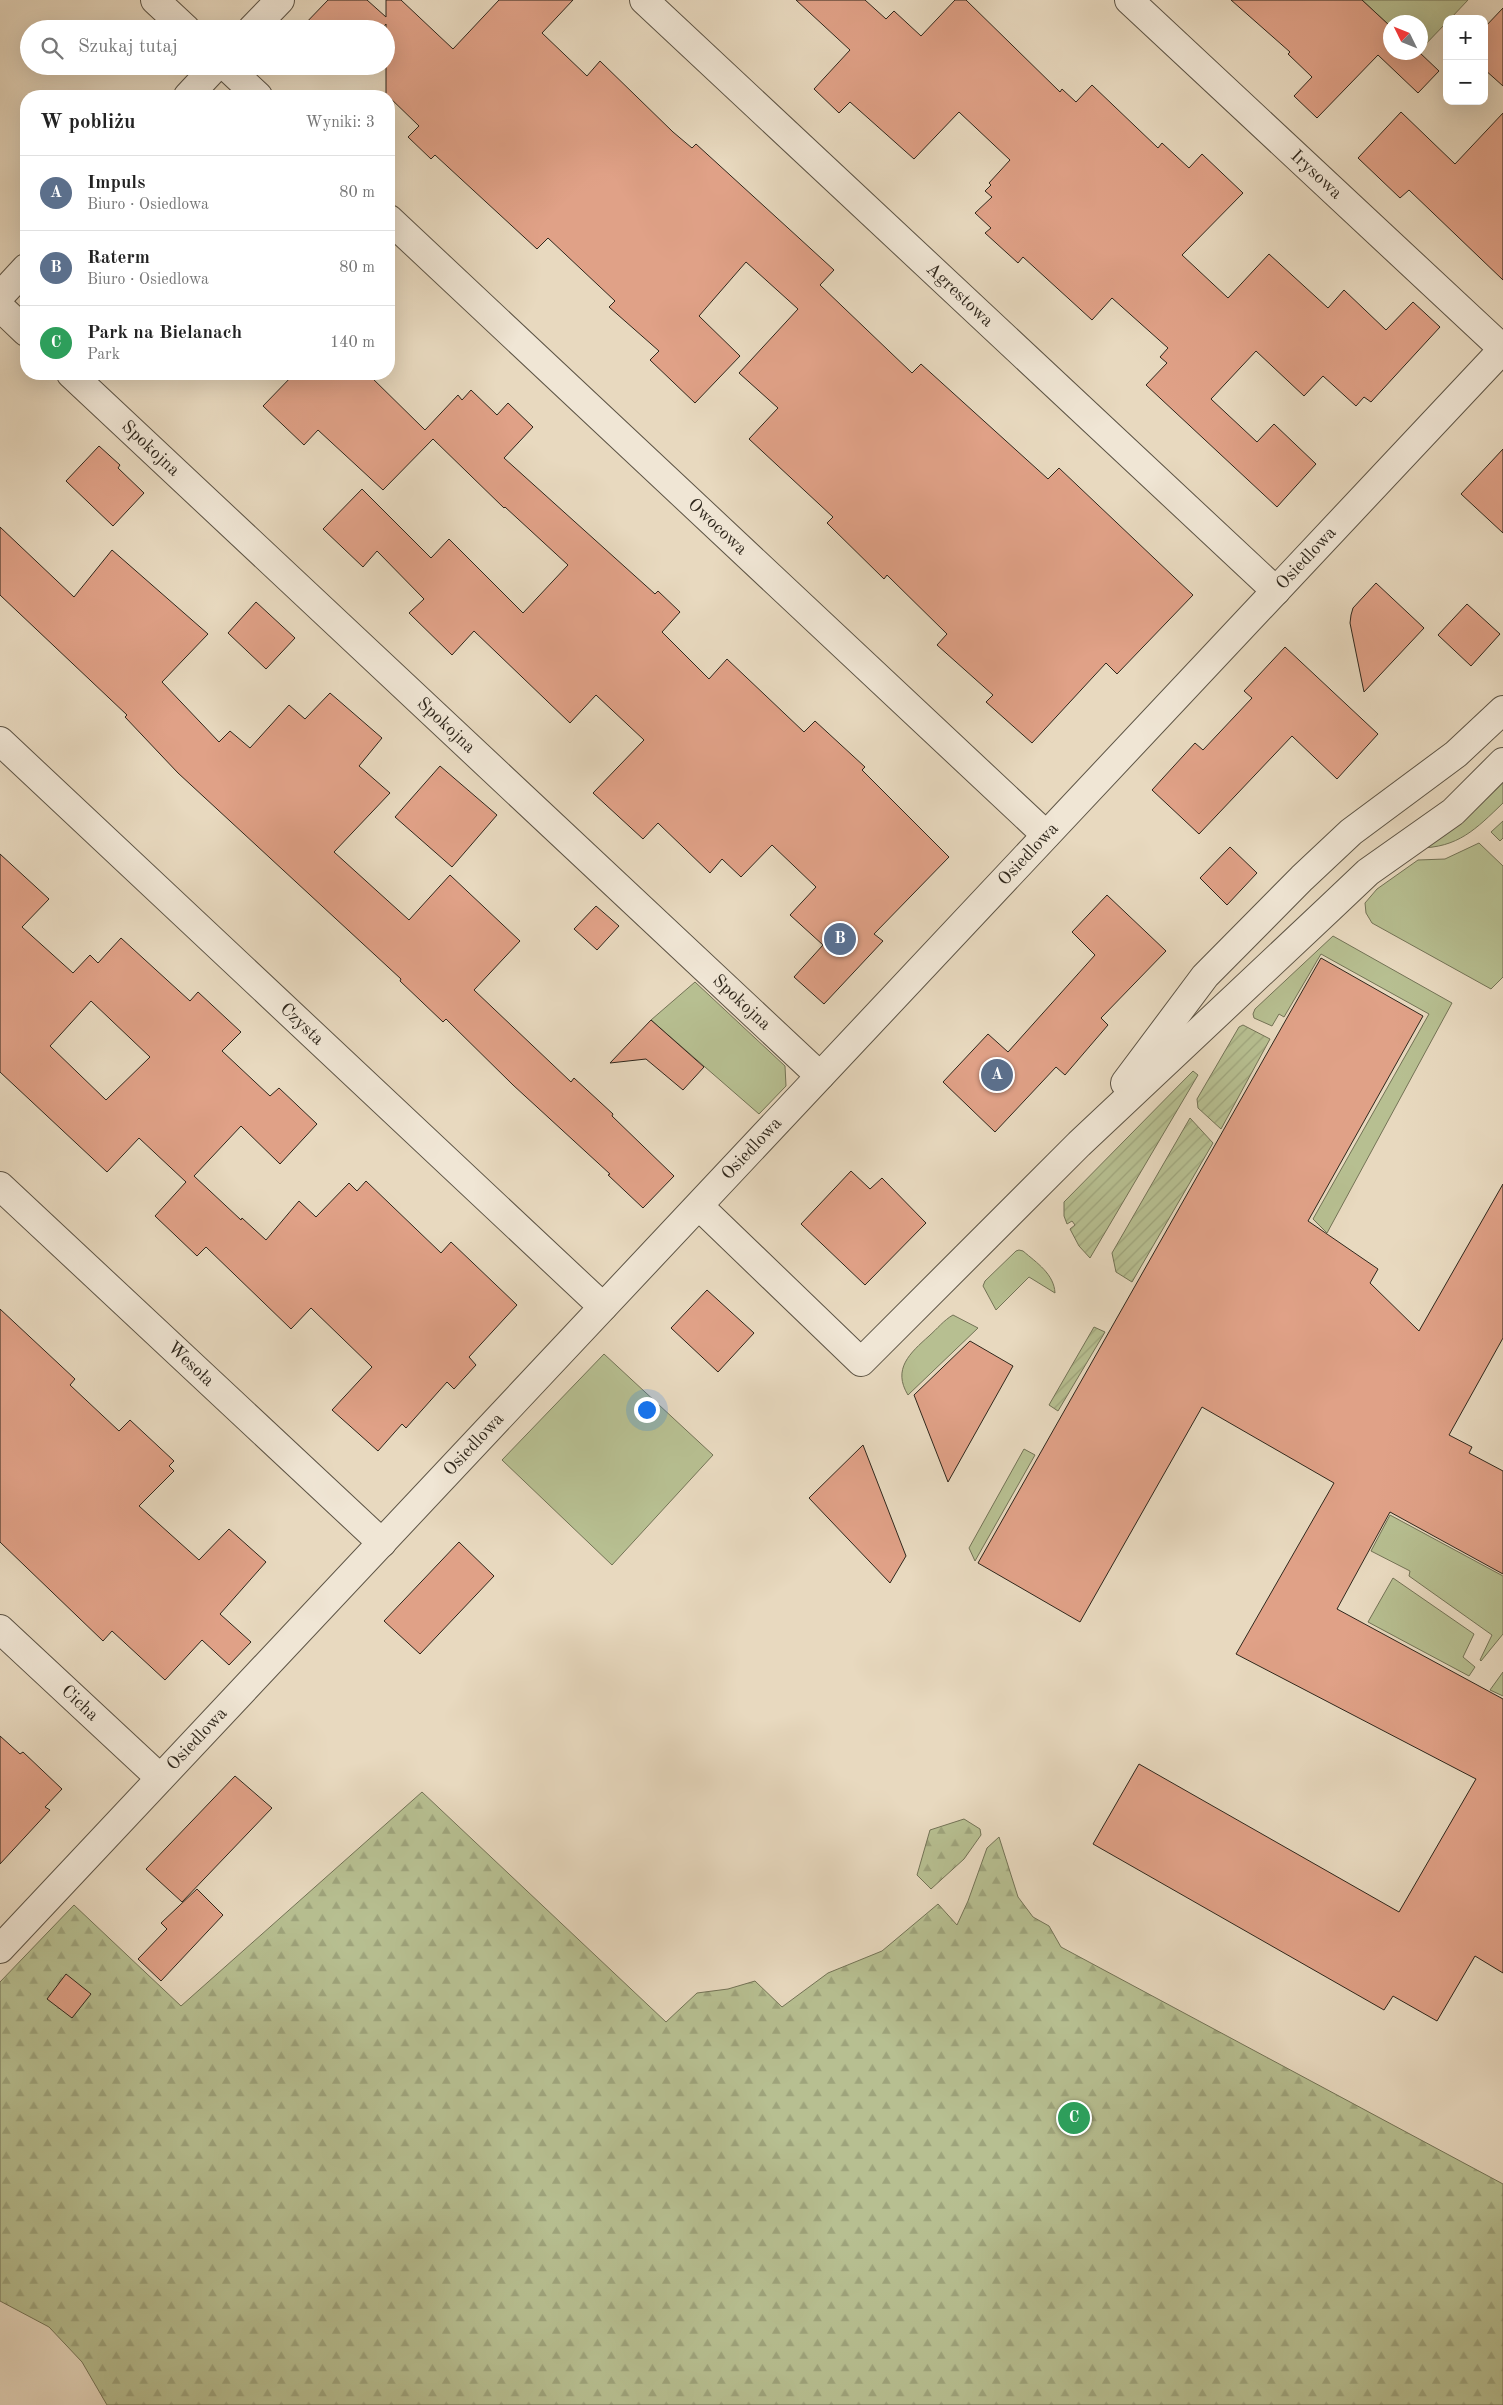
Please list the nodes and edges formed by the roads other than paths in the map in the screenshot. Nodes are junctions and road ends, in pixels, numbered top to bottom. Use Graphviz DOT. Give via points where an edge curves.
graph roads {
  1 [pos="155,0"];
  2 [pos="280,0"];
  3 [pos="644,0"];
  4 [pos="1129,0"];
  5 [pos="176,20"];
  6 [pos="261,20"];
  7 [pos="208,75"];
  8 [pos="236,75"];
  9 [pos="194,90"];
  10 [pos="252,90"];
  11 [pos="395,225"];
  12 [pos="20,274"];
  13 [pos="0,296"];
  14 [pos="0,307"];
  15 [pos="20,326"];
  16 [pos="1503,349"];
  17 [pos="77,380"];
  18 [pos="1276,591"];
  19 [pos="1503,710"];
  20 [pos="0,741"];
  21 [pos="1503,762"];
  22 [pos="1046,835"];
  23 [pos="820,1076"];
  24 [pos="1079,1144"];
  25 [pos="0,1186"];
  26 [pos="699,1206"];
  27 [pos="603,1307"];
  28 [pos="382,1543"];
  29 [pos="0,1629"];
  30 [pos="160,1778"];
  31 [pos="0,1949"];
  1 -- 5 [label="street"];
  2 -- 6 [label="street"];
  3 -- 18 [label="street, Agrestowa"];
  4 -- 16 [label="street, Irysowa"];
  7 -- 9 [label="street"];
  8 -- 10 [label="street"];
  11 -- 22 [label="street, Owocowa"];
  12 -- 13 [label="street"];
  14 -- 15 [label="street"];
  16 -- 18 [label="street, Osiedlowa"];
  17 -- 23 [label="street, Spokojna"];
  18 -- 22 [label="street, Osiedlowa"];
  19 -- 24 [label="street" via="1456,754 1352,832 1212,969"];
  20 -- 27 [label="street, Czysta"];
  21 -- 24 [label="street" via="1453,812 1368,872"];
  22 -- 23 [label="street, Osiedlowa"];
  23 -- 26 [label="street, Osiedlowa"];
  24 -- 26 [label="street" via="861,1362"];
  25 -- 28 [label="street, Wesoła"];
  26 -- 27 [label="street, Osiedlowa"];
  27 -- 28 [label="street, Osiedlowa"];
  28 -- 30 [label="street, Osiedlowa"];
  29 -- 30 [label="street, Cicha"];
  30 -- 31 [label="street, Osiedlowa"];
}
